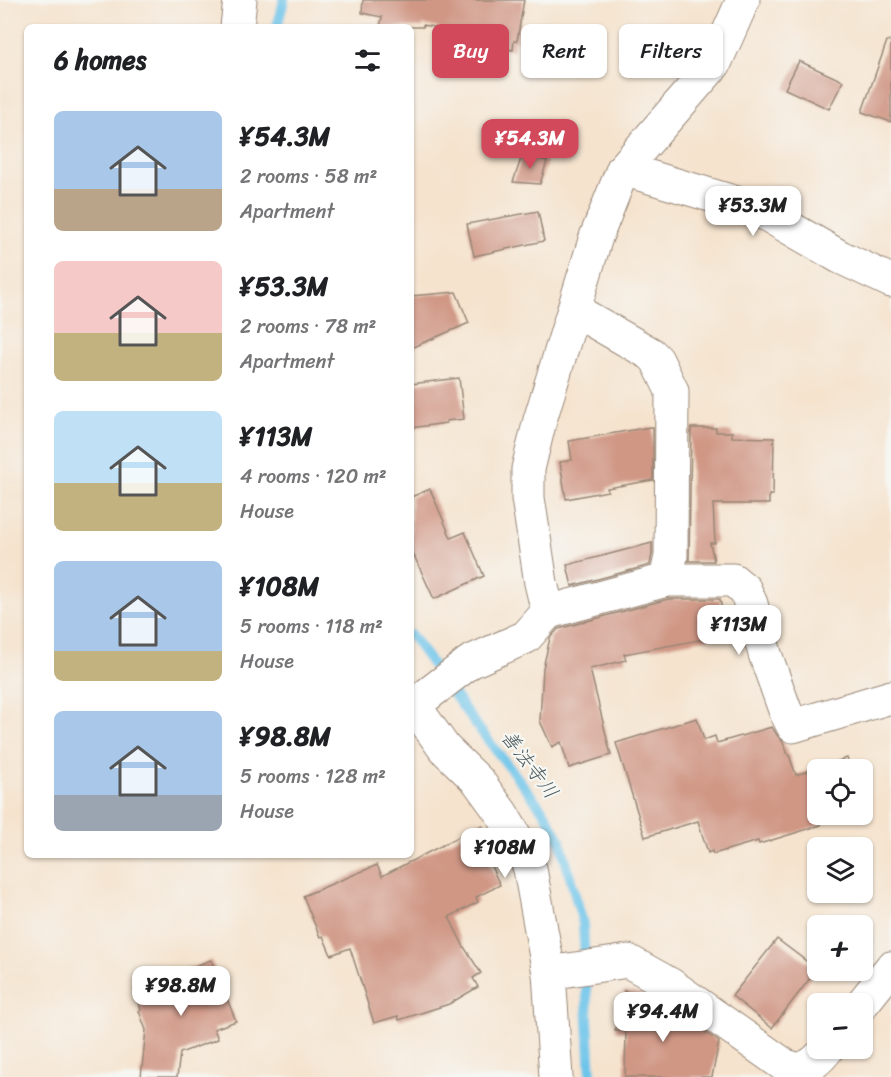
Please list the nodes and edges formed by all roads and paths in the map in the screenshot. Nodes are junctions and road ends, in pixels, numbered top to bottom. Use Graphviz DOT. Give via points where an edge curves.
graph roads {
  1 [pos="240,0"];
  2 [pos="743,0"];
  3 [pos="237,24"];
  4 [pos="622,169"];
  5 [pos="891,281"];
  6 [pos="574,310"];
  7 [pos="666,580"];
  8 [pos="548,612"];
  9 [pos="891,697"];
  10 [pos="417,700"];
  11 [pos="891,968"];
  12 [pos="555,972"];
  13 [pos="871,993"];
  14 [pos="817,1059"];
  15 [pos="556,1077"];
  1 -- 3 [label="street"];
  2 -- 4 [label="street" via="715,63"];
  4 -- 5 [label="street" via="757,209"];
  4 -- 6 [label="street"];
  6 -- 7 [label="street" via="651,354 672,391 671,555"];
  6 -- 8 [label="street" via="528,469 528,498"];
  7 -- 8 [label="street"];
  7 -- 9 [label="street" via="733,580 745,590 793,726"];
  8 -- 10 [label="street" via="526,637 470,662"];
  10 -- 12 [label="street" via="444,748 478,781 522,848"];
  11 -- 13 [label="street"];
  12 -- 14 [label="street" via="628,961 671,985 784,1065 798,1070"];
  12 -- 15 [label="street"];
}
